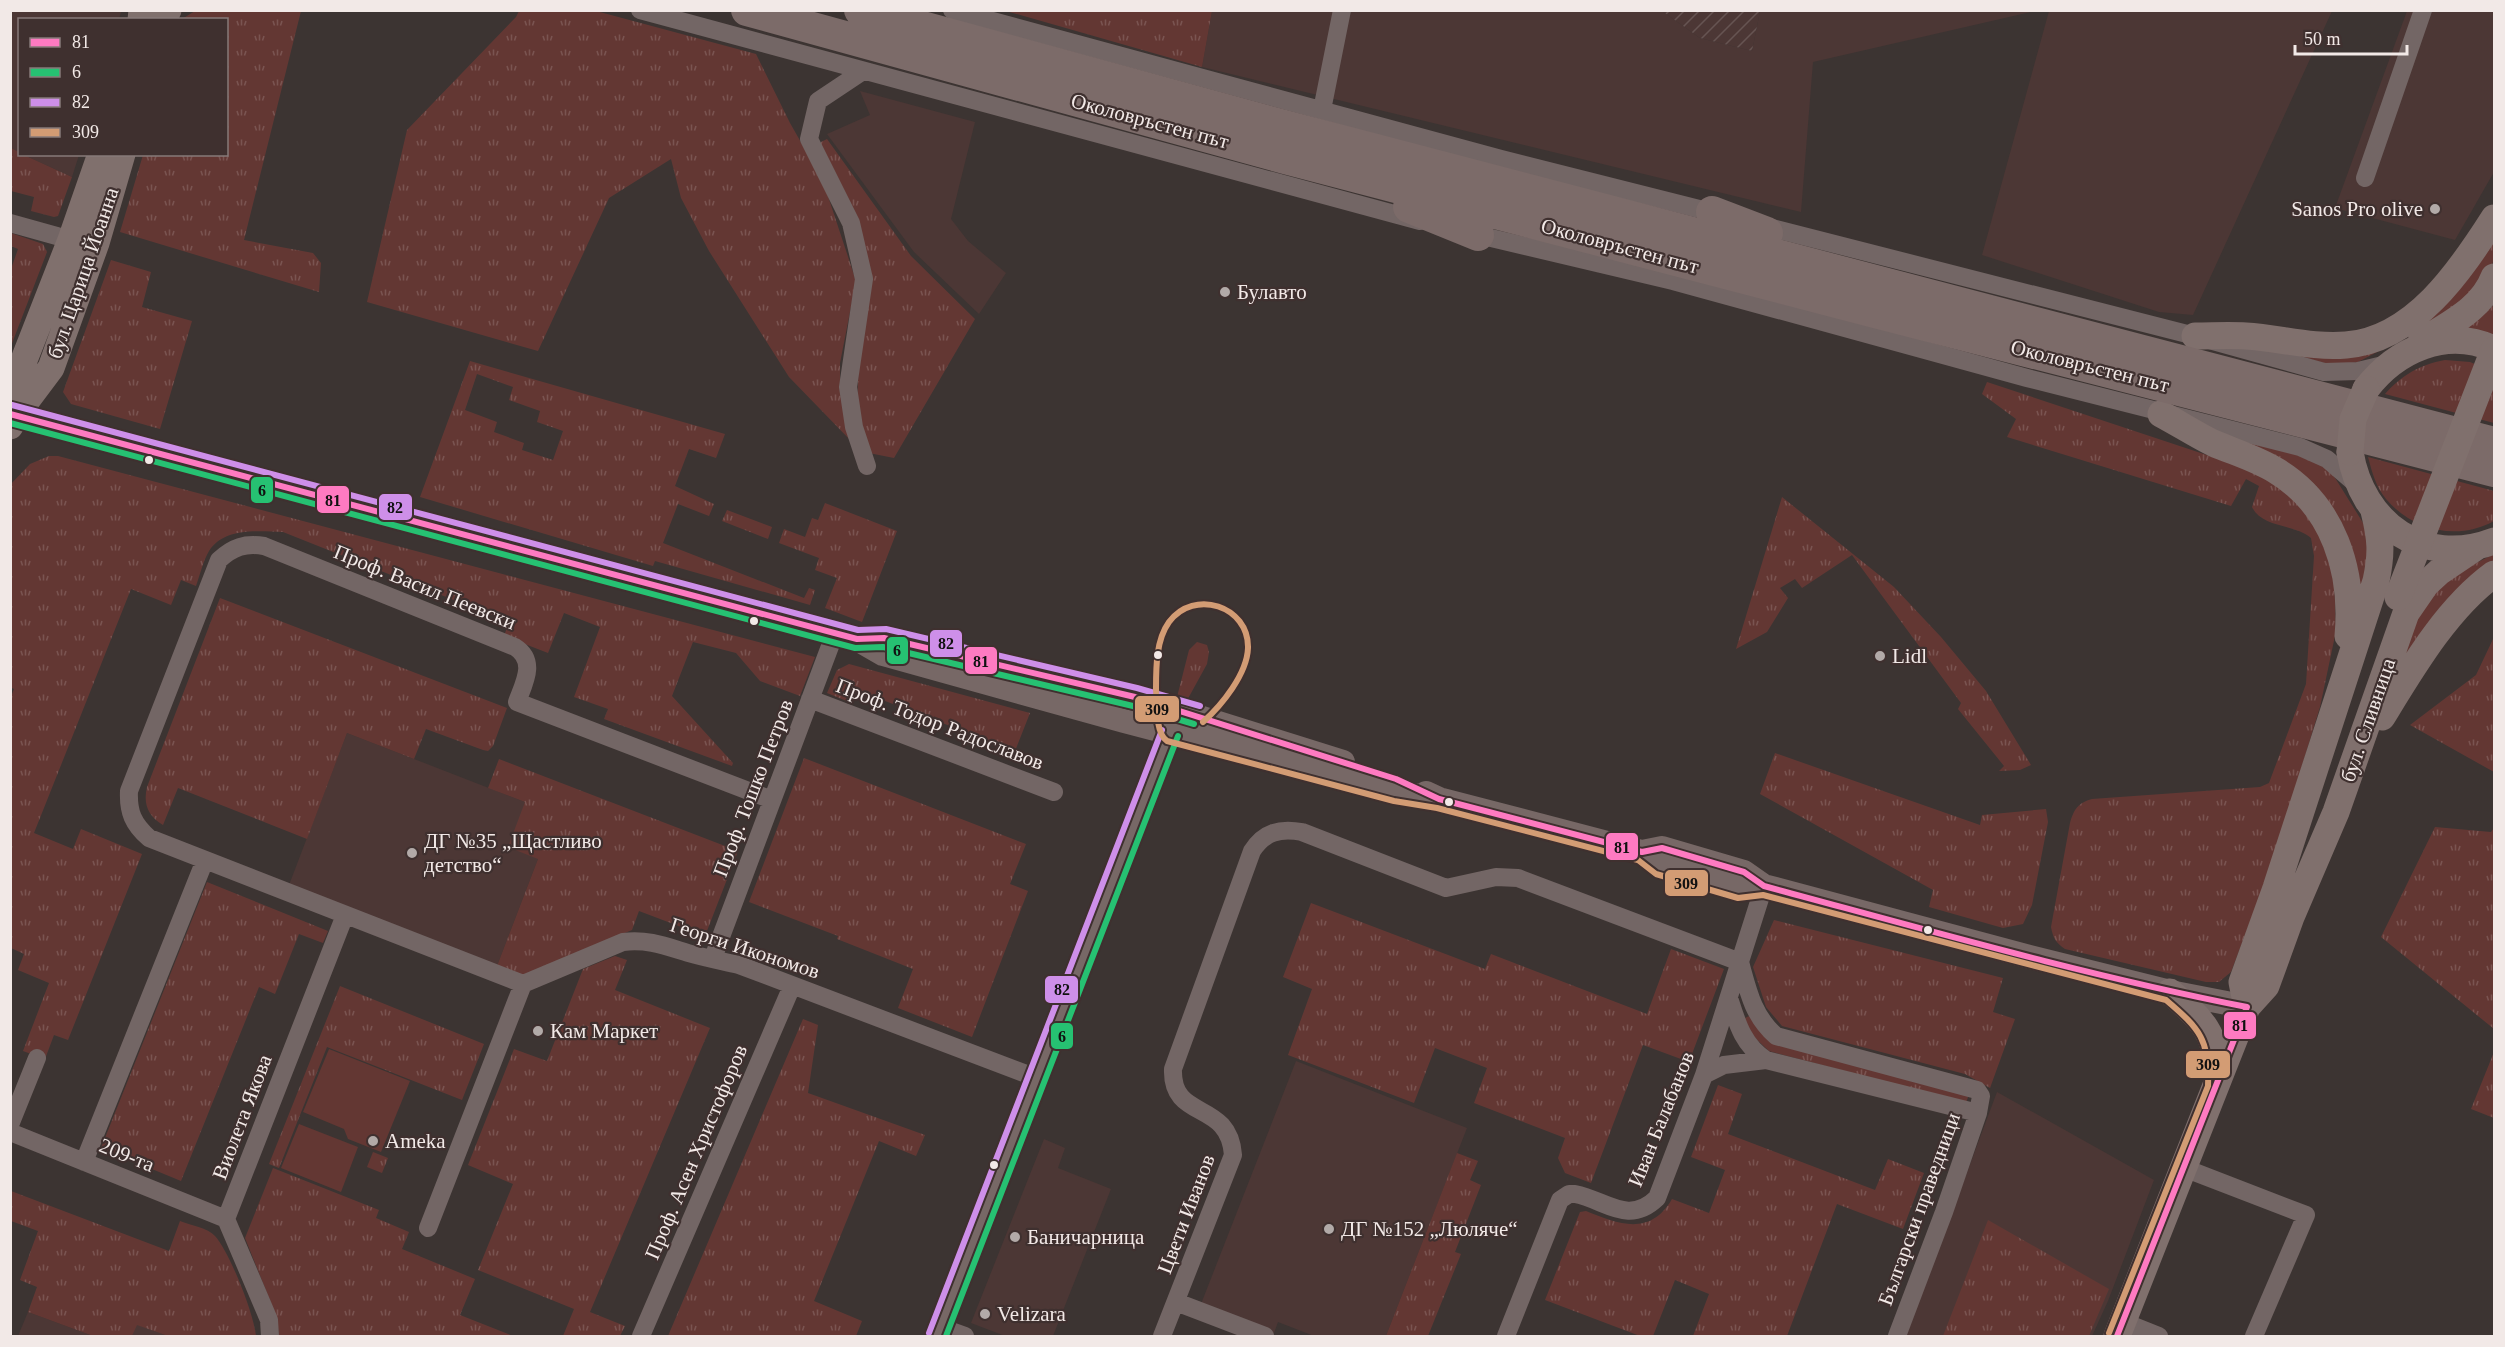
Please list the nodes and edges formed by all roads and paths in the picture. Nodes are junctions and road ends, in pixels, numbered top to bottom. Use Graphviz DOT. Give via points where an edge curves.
graph roads {
  1 [pos="640,10"];
  2 [pos="747,10"];
  3 [pos="860,10"];
  4 [pos="952,10"];
  5 [pos="1342,10"];
  6 [pos="2423,10"];
  7 [pos="863,71"];
  8 [pos="1322,110"];
  9 [pos="1292,128"];
  10 [pos="99,156"];
  11 [pos="121,156"];
  12 [pos="1285,158"];
  13 [pos="1500,159"];
  14 [pos="2365,178"];
  15 [pos="1712,212"];
  16 [pos="2494,219"];
  17 [pos="10,223"];
  18 [pos="1478,235"];
  19 [pos="71,240"];
  20 [pos="2494,277"];
  21 [pos="1672,281"];
  22 [pos="1916,290"];
  23 [pos="1871,312"];
  24 [pos="2195,336"];
  25 [pos="2494,350"];
  26 [pos="2397,358"];
  27 [pos="2161,414"];
  28 [pos="12,418"];
  29 [pos="2494,443"];
  30 [pos="867,466"];
  31 [pos="2494,471"];
  32 [pos="2359,487"];
  33 [pos="2374,511"];
  34 [pos="2485,544"];
  35 [pos="2494,574"];
  36 [pos="846,636"];
  37 [pos="2345,673"];
  38 [pos="810,699"];
  39 [pos="1165,706"];
  40 [pos="1197,715"];
  41 [pos="1170,733"];
  42 [pos="2353,767"];
  43 [pos="1054,792"];
  44 [pos="1439,798"];
  45 [pos="772,800"];
  46 [pos="2312,824"];
  47 [pos="205,860"];
  48 [pos="1764,886"];
  49 [pos="2276,888"];
  50 [pos="345,915"];
  51 [pos="2291,917"];
  52 [pos="712,958"];
  53 [pos="1740,962"];
  54 [pos="523,984"];
  55 [pos="792,986"];
  56 [pos="2170,992"];
  57 [pos="1729,998"];
  58 [pos="2247,1007"];
  59 [pos="37,1058"];
  60 [pos="1766,1060"];
  61 [pos="1704,1075"];
  62 [pos="1037,1078"];
  63 [pos="2217,1088"];
  64 [pos="1979,1105"];
  65 [pos="10,1125"];
  66 [pos="10,1132"];
  67 [pos="84,1162"];
  68 [pos="2184,1168"];
  69 [pos="226,1219"];
  70 [pos="428,1228"];
  71 [pos="1176,1302"];
  72 [pos="2121,1329"];
  73 [pos="939,1332"];
  74 [pos="270,1336"];
  75 [pos="641,1336"];
  76 [pos="965,1336"];
  77 [pos="1162,1336"];
  78 [pos="1265,1336"];
  79 [pos="1506,1336"];
  80 [pos="1897,1336"];
  81 [pos="2159,1336"];
  82 [pos="2254,1336"];
  1 -- 7 [label="street, Околовръстен път"];
  2 -- 12 [label="highway, Околовръстен път"];
  3 -- 9 [label="highway, Околовръстен път"];
  4 -- 8 [label="street"];
  5 -- 8 [label="street"];
  6 -- 14 [label="street"];
  7 -- 18 [label="street, Околовръстен път"];
  7 -- 30 [label="street" via="818,101 810,139 851,223 864,279 848,387 854,427"];
  8 -- 13 [label="street"];
  9 -- 13 [label="highway"];
  9 -- 22 [label="highway, Околовръстен път"];
  10 -- 19 [label="main road, бул. Царица Йоанна"];
  11 -- 28 [label="main road, бул. Царица Йоанна" via="96,243 51,368"];
  12 -- 18 [label="highway"];
  12 -- 23 [label="highway, Околовръстен път"];
  13 -- 15 [label="street"];
  15 -- 22 [label="highway"];
  15 -- 24 [label="street"];
  16 -- 24 [label="main road" via="2423,308 2407,322 2371,339 2336,345 2246,336"];
  17 -- 19 [label="street"];
  18 -- 21 [label="street, Околовръстен път"];
  19 -- 28 [label="main road, бул. Царица Йоанна" via="24,360"];
  20 -- 26 [label="main road" via="2472,309"];
  21 -- 23 [label="highway"];
  21 -- 27 [label="street, Околовръстен път"];
  22 -- 29 [label="highway, Околовръстен път"];
  23 -- 31 [label="highway, Околовръстен път"];
  24 -- 26 [label="street" via="2324,372 2358,371"];
  25 -- 26 [label="main road" via="2475,343 2443,342 2428,344"];
  25 -- 46 [label="main road, бул. Сливница, bridge"];
  26 -- 32 [label="main road, bridge" via="2366,389 2354,419 2350,452"];
  27 -- 32 [label="street, Околовръстен път" via="2318,454 2334,463"];
  27 -- 37 [label="main road" via="2213,443 2277,471 2314,504 2341,552 2348,579"];
  28 -- 36 [label="main road"];
  32 -- 33 [label="main road"];
  33 -- 34 [label="main road" via="2392,529 2415,542 2448,549"];
  33 -- 37 [label="main road, бул. Сливница" via="2381,556"];
  34 -- 42 [label="main road, бул. Сливница" via="2439,572 2406,613"];
  35 -- 42 [label="main road" via="2424,648"];
  36 -- 38 [label="street, Проф. Тошко Петров"];
  36 -- 39 [label="main road" via="884,639"];
  36 -- 41 [label="main road" via="883,654"];
  37 -- 49 [label="main road, бул. Сливница"];
  38 -- 43 [label="street, Проф. Тодор Радославов"];
  38 -- 45 [label="street, Проф. Тошко Петров"];
  39 -- 40 [label="main road"];
  39 -- 41 [label="main road"];
  40 -- 41 [label="main road"];
  40 -- 44 [label="main road" via="1396,779"];
  41 -- 44 [label="main road" via="1396,792"];
  41 -- 62 [label="main road"];
  42 -- 51 [label="main road, бул. Сливница"];
  44 -- 48 [label="main road" via="1642,852 1659,866 1740,889"];
  45 -- 47 [label="street, Проф. Васил Пеевски" via="517,702 528,669 525,656 515,646 251,544 239,546 219,560 129,791 130,811 138,829 149,838"];
  45 -- 52 [label="street, Проф. Тошко Петров"];
  46 -- 49 [label="main road, бул. Сливница"];
  46 -- 51 [label="main road, бул. Сливница"];
  47 -- 50 [label="street"];
  47 -- 67 [label="street"];
  48 -- 53 [label="street, Иван Балабанов"];
  48 -- 56 [label="main road"];
  49 -- 58 [label="main road, бул. Сливница" via="2242,982"];
  50 -- 54 [label="street"];
  50 -- 69 [label="street, Виолета Якова"];
  51 -- 58 [label="main road, бул. Сливница" via="2266,986"];
  52 -- 54 [label="street, Георги Икономов" via="655,941 623,942"];
  52 -- 55 [label="street, Георги Икономов"];
  53 -- 57 [label="street, Иван Балабанов"];
  53 -- 64 [label="street" via="1756,1012 1776,1036 1970,1087 1977,1090"];
  53 -- 71 [label="street, Цвети Иванов" via="1518,878 1496,877 1446,888 1302,832 1273,832 1259,840 1173,1069 1181,1099 1219,1120 1232,1142 1233,1155"];
  54 -- 70 [label="street"];
  55 -- 62 [label="street, Георги Икономов"];
  55 -- 75 [label="street, Проф. Асен Христофоров"];
  56 -- 58 [label="main road"];
  56 -- 63 [label="main road" via="2208,1030 2218,1060"];
  57 -- 60 [label="street" via="1744,1037"];
  57 -- 61 [label="street, Иван Балабанов"];
  58 -- 63 [label="main road, бул. Сливница"];
  59 -- 65 [label="street"];
  60 -- 61 [label="street" via="1724,1065"];
  60 -- 64 [label="street"];
  61 -- 79 [label="street, Иван Балабанов" via="1662,1188 1649,1205 1628,1211 1575,1194 1560,1200"];
  62 -- 73 [label="main road"];
  63 -- 68 [label="main road, бул. Сливница"];
  64 -- 80 [label="street, Български праведници"];
  66 -- 67 [label="street, 209-та"];
  67 -- 69 [label="street, 209-та"];
  68 -- 72 [label="main road, бул. Сливница"];
  68 -- 82 [label="street" via="2306,1215"];
  69 -- 74 [label="street" via="268,1320"];
  71 -- 77 [label="street, Цвети Иванов"];
  71 -- 78 [label="street"];
  72 -- 81 [label="street"];
  73 -- 76 [label="street"];
}
